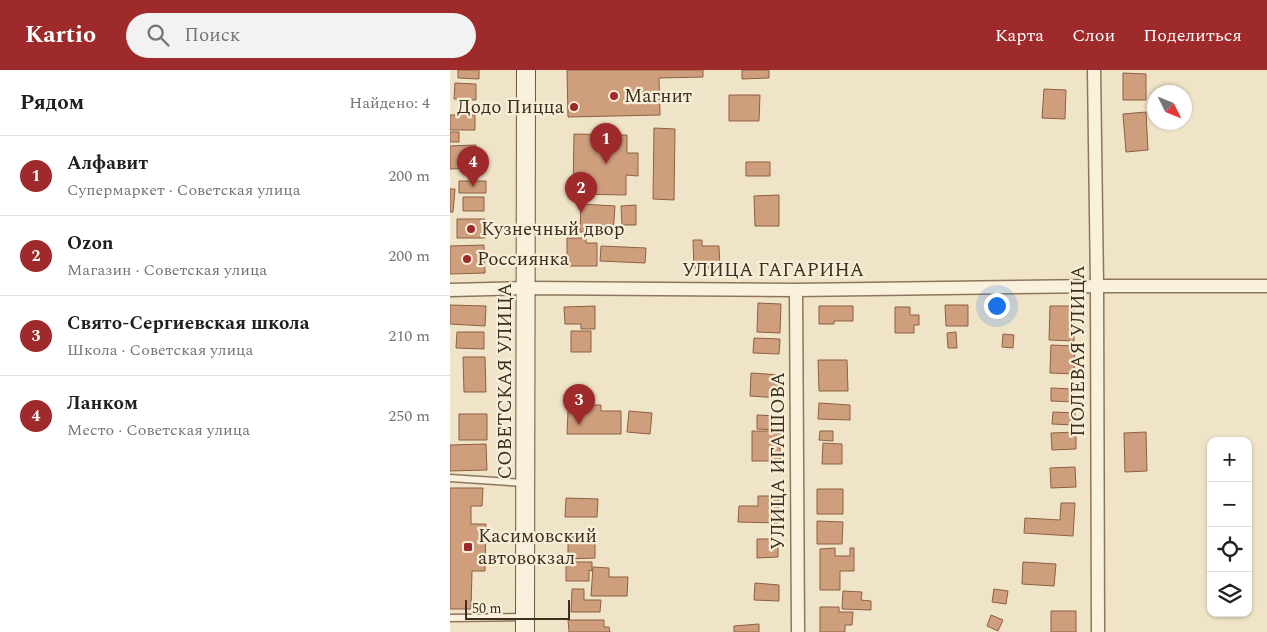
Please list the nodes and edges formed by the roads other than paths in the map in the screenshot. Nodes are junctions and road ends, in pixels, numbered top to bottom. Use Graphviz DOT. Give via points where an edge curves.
graph roads {
  1 [pos="526,70"];
  2 [pos="1094,70"];
  3 [pos="1097,286"];
  4 [pos="1267,286"];
  5 [pos="527,288"];
  6 [pos="450,290"];
  7 [pos="796,290"];
  8 [pos="450,478"];
  9 [pos="526,483"];
  10 [pos="450,618"];
  11 [pos="525,625"];
  12 [pos="798,632"];
  13 [pos="1098,632"];
  1 -- 5 [label="main road, СОВЕТСКАЯ УЛИЦА"];
  2 -- 3 [label="street, ПОЛЕВАЯ УЛИЦА"];
  3 -- 4 [label="street, УЛИЦА ГАГАРИНА"];
  3 -- 7 [label="street, УЛИЦА ГАГАРИНА"];
  3 -- 13 [label="street, ПОЛЕВАЯ УЛИЦА"];
  5 -- 6 [label="street, УЛИЦА ГАГАРИНА"];
  5 -- 7 [label="street, УЛИЦА ГАГАРИНА"];
  5 -- 9 [label="main road, СОВЕТСКАЯ УЛИЦА"];
  7 -- 12 [label="street, УЛИЦА ИГАШОВА"];
  8 -- 9 [label="lane"];
  9 -- 11 [label="main road, СОВЕТСКАЯ УЛИЦА"];
  10 -- 11 [label="lane"];
}
